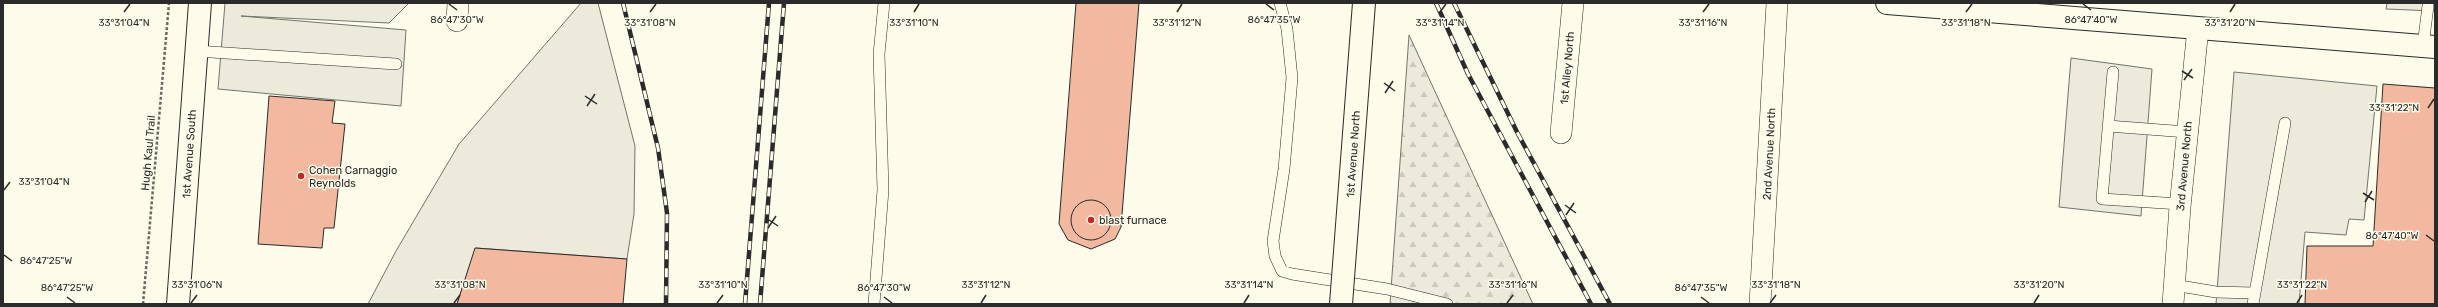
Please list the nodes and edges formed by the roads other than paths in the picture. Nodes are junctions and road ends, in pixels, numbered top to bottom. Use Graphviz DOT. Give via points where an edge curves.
graph roads {
  1 [pos="200,3"];
  2 [pos="884,3"];
  3 [pos="1280,3"];
  4 [pos="1364,3"];
  5 [pos="1573,3"];
  6 [pos="1777,3"];
  7 [pos="1887,3"];
  8 [pos="2428,6"];
  9 [pos="2198,28"];
  10 [pos="2429,46"];
  11 [pos="196,51"];
  12 [pos="396,64"];
  13 [pos="2113,72"];
  14 [pos="2285,123"];
  15 [pos="2108,126"];
  16 [pos="2187,132"];
  17 [pos="1561,133"];
  18 [pos="2180,204"];
  19 [pos="2174,294"];
  20 [pos="2253,299"];
  21 [pos="178,304"];
  22 [pos="874,304"];
  23 [pos="1341,304"];
  24 [pos="1447,304"];
  25 [pos="1760,304"];
  1 -- 11 [label="street, 1st Avenue South"];
  2 -- 22 [label="lane" via="879,54 883,190"];
  3 -- 24 [label="lane" via="1287,29 1292,78 1284,169 1273,241 1275,256 1282,271 1387,289"];
  4 -- 23 [label="street, 1st Avenue North, bridge"];
  5 -- 17 [label="street, 1st Alley North"];
  6 -- 25 [label="street, 2nd Avenue North"];
  7 -- 9 [label="street"];
  8 -- 10 [label="lane"];
  9 -- 10 [label="street"];
  9 -- 16 [label="street, 3rd Avenue North"];
  11 -- 12 [label="lane"];
  11 -- 21 [label="street, 1st Avenue South"];
  13 -- 15 [label="lane"];
  14 -- 20 [label="lane"];
  15 -- 16 [label="lane"];
  15 -- 18 [label="lane" via="2102,199"];
  16 -- 18 [label="street, 3rd Avenue North"];
  18 -- 19 [label="street, 3rd Avenue North"];
  19 -- 20 [label="lane" via="2216,292"];
}
